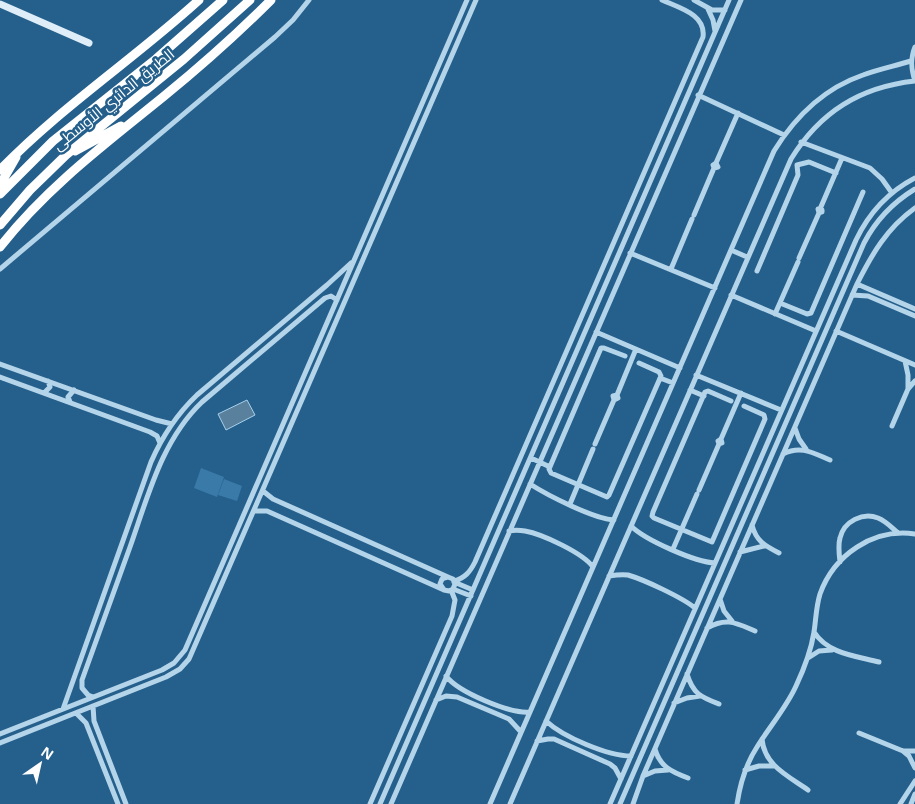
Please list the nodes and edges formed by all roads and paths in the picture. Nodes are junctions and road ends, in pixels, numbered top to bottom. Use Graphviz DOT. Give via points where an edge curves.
graph roads {
  1 [pos="199,0"];
  2 [pos="224,0"];
  3 [pos="250,0"];
  4 [pos="271,0"];
  5 [pos="309,0"];
  6 [pos="467,0"];
  7 [pos="476,0"];
  8 [pos="662,0"];
  9 [pos="694,0"];
  10 [pos="729,0"];
  11 [pos="741,0"];
  12 [pos="0,4"];
  13 [pos="708,8"];
  14 [pos="725,10"];
  15 [pos="715,33"];
  16 [pos="89,43"];
  17 [pos="915,47"];
  18 [pos="911,61"];
  19 [pos="915,81"];
  20 [pos="698,95"];
  21 [pos="686,98"];
  22 [pos="695,102"];
  23 [pos="738,113"];
  24 [pos="130,124"];
  25 [pos="784,135"];
  26 [pos="801,142"];
  27 [pos="20,150"];
  28 [pos="66,155"];
  29 [pos="842,158"];
  30 [pos="0,170"];
  31 [pos="836,173"];
  32 [pos="915,178"];
  33 [pos="389,179"];
  34 [pos="397,182"];
  35 [pos="0,184"];
  36 [pos="915,189"];
  37 [pos="863,192"];
  38 [pos="892,193"];
  39 [pos="0,194"];
  40 [pos="915,208"];
  41 [pos="0,226"];
  42 [pos="0,247"];
  43 [pos="731,250"];
  44 [pos="630,253"];
  45 [pos="356,257"];
  46 [pos="747,257"];
  47 [pos="844,264"];
  48 [pos="853,268"];
  49 [pos="0,269"];
  50 [pos="671,269"];
  51 [pos="757,271"];
  52 [pos="857,284"];
  53 [pos="327,285"];
  54 [pos="606,285"];
  55 [pos="714,288"];
  56 [pos="614,289"];
  57 [pos="731,295"];
  58 [pos="852,295"];
  59 [pos="331,296"];
  60 [pos="337,300"];
  61 [pos="780,303"];
  62 [pos="915,309"];
  63 [pos="775,314"];
  64 [pos="915,316"];
  65 [pos="816,331"];
  66 [pos="836,331"];
  67 [pos="596,332"];
  68 [pos="636,349"];
  69 [pos="625,356"];
  70 [pos="905,361"];
  71 [pos="639,363"];
  72 [pos="0,364"];
  73 [pos="915,366"];
  74 [pos="680,368"];
  75 [pos="696,375"];
  76 [pos="0,377"];
  77 [pos="660,378"];
  78 [pos="48,381"];
  79 [pos="915,381"];
  80 [pos="673,383"];
  81 [pos="908,389"];
  82 [pos="74,390"];
  83 [pos="690,390"];
  84 [pos="44,393"];
  85 [pos="741,393"];
  86 [pos="704,396"];
  87 [pos="731,400"];
  88 [pos="70,402"];
  89 [pos="744,406"];
  90 [pos="781,410"];
  91 [pos="286,416"];
  92 [pos="294,420"];
  93 [pos="172,424"];
  94 [pos="892,426"];
  95 [pos="794,427"];
  96 [pos="160,443"];
  97 [pos="806,450"];
  98 [pos="783,454"];
  99 [pos="531,458"];
  100 [pos="830,460"];
  101 [pos="539,462"];
  102 [pos="550,467"];
  103 [pos="530,484"];
  104 [pos="578,484"];
  105 [pos="263,491"];
  106 [pos="570,504"];
  107 [pos="255,510"];
  108 [pos="614,520"];
  109 [pos="752,525"];
  110 [pos="631,526"];
  111 [pos="682,530"];
  112 [pos="509,531"];
  113 [pos="898,533"];
  114 [pos="915,534"];
  115 [pos="714,538"];
  116 [pos="724,542"];
  117 [pos="764,546"];
  118 [pos="673,549"];
  119 [pos="740,553"];
  120 [pos="779,553"];
  121 [pos="840,562"];
  122 [pos="715,563"];
  123 [pos="593,567"];
  124 [pos="609,576"];
  125 [pos="448,577"];
  126 [pos="454,581"];
  127 [pos="452,589"];
  128 [pos="444,590"];
  129 [pos="473,590"];
  130 [pos="471,596"];
  131 [pos="720,599"];
  132 [pos="695,608"];
  133 [pos="732,621"];
  134 [pos="707,628"];
  135 [pos="755,632"];
  136 [pos="814,632"];
  137 [pos="187,645"];
  138 [pos="194,649"];
  139 [pos="833,650"];
  140 [pos="807,658"];
  141 [pos="879,662"];
  142 [pos="687,674"];
  143 [pos="446,676"];
  144 [pos="700,696"];
  145 [pos="92,697"];
  146 [pos="436,700"];
  147 [pos="674,703"];
  148 [pos="719,704"];
  149 [pos="93,706"];
  150 [pos="63,709"];
  151 [pos="530,712"];
  152 [pos="76,713"];
  153 [pos="32,721"];
  154 [pos="546,721"];
  155 [pos="646,721"];
  156 [pos="655,724"];
  157 [pos="35,729"];
  158 [pos="521,732"];
  159 [pos="859,733"];
  160 [pos="0,734"];
  161 [pos="762,738"];
  162 [pos="638,739"];
  163 [pos="537,742"];
  164 [pos="0,743"];
  165 [pos="646,743"];
  166 [pos="655,749"];
  167 [pos="903,751"];
  168 [pos="915,751"];
  169 [pos="631,756"];
  170 [pos="774,766"];
  171 [pos="915,768"];
  172 [pos="668,770"];
  173 [pos="745,770"];
  174 [pos="643,776"];
  175 [pos="688,778"];
  176 [pos="621,780"];
  177 [pos="915,781"];
  178 [pos="808,790"];
  179 [pos="915,794"];
  180 [pos="393,798"];
  181 [pos="118,804"];
  182 [pos="126,804"];
  183 [pos="370,804"];
  184 [pos="380,804"];
  185 [pos="390,804"];
  186 [pos="398,804"];
  187 [pos="490,804"];
  188 [pos="510,804"];
  189 [pos="610,804"];
  190 [pos="620,804"];
  191 [pos="633,804"];
  192 [pos="737,804"];
  193 [pos="900,804"];
  194 [pos="911,804"];
  1 -- 27 [label="highway"];
  2 -- 39 [label="highway, الطريق الدائري الأوسطى" via="60,135"];
  3 -- 28 [label="highway, الطريق الدائري الأوسطى" via="184,59"];
  4 -- 24 [label="highway" via="206,61"];
  5 -- 49 [label="street" via="275,37"];
  6 -- 33 [label="street"];
  7 -- 34 [label="street"];
  8 -- 126 [label="street" via="696,16 702,25 702,37 475,562 465,576"];
  9 -- 13 [label="street"];
  10 -- 14 [label="street"];
  11 -- 20 [label="street"];
  12 -- 16 [label="street"];
  13 -- 14 [label="street"];
  13 -- 15 [label="street"];
  14 -- 15 [label="street"];
  15 -- 21 [label="street"];
  17 -- 18 [label="street"];
  18 -- 19 [label="street"];
  18 -- 25 [label="street" via="841,84 806,110"];
  19 -- 26 [label="street" via="877,88 845,102"];
  20 -- 22 [label="street"];
  20 -- 23 [label="street"];
  21 -- 22 [label="street"];
  21 -- 54 [label="street"];
  22 -- 44 [label="street"];
  23 -- 25 [label="street"];
  23 -- 50 [label="street"];
  24 -- 28 [label="highway"];
  24 -- 42 [label="highway" via="53,188"];
  25 -- 43 [label="street"];
  26 -- 29 [label="street"];
  26 -- 46 [label="street"];
  27 -- 30 [label="highway"];
  27 -- 35 [label="highway"];
  28 -- 41 [label="highway, الطريق الدائري الأوسطى" via="30,190"];
  29 -- 31 [label="street"];
  29 -- 38 [label="street" via="874,171"];
  31 -- 51 [label="street" via="809,162 797,165 798,175"];
  31 -- 61 [label="street"];
  32 -- 38 [label="street"];
  33 -- 34 [label="street"];
  33 -- 45 [label="street"];
  34 -- 92 [label="street"];
  36 -- 48 [label="street" via="882,215"];
  37 -- 61 [label="street" via="811,313"];
  38 -- 47 [label="street" via="862,227"];
  40 -- 52 [label="street" via="880,242"];
  43 -- 46 [label="street"];
  43 -- 55 [label="street"];
  44 -- 50 [label="street"];
  44 -- 56 [label="street"];
  45 -- 53 [label="street"];
  45 -- 60 [label="street"];
  46 -- 57 [label="street"];
  47 -- 48 [label="street"];
  47 -- 65 [label="street"];
  48 -- 156 [label="street"];
  50 -- 55 [label="street"];
  52 -- 58 [label="street"];
  52 -- 62 [label="street"];
  53 -- 59 [label="street"];
  53 -- 93 [label="street" via="197,395"];
  54 -- 56 [label="street"];
  54 -- 99 [label="street"];
  55 -- 74 [label="street"];
  56 -- 67 [label="street"];
  57 -- 63 [label="street"];
  57 -- 75 [label="street"];
  58 -- 64 [label="street" via="868,296"];
  58 -- 66 [label="street"];
  59 -- 60 [label="street"];
  59 -- 145 [label="street" via="202,402 173,438 156,474 82,680 82,688"];
  60 -- 91 [label="street"];
  61 -- 63 [label="street"];
  63 -- 65 [label="street"];
  65 -- 90 [label="street"];
  66 -- 70 [label="street"];
  66 -- 95 [label="street"];
  67 -- 68 [label="street"];
  67 -- 101 [label="street"];
  68 -- 74 [label="street"];
  68 -- 104 [label="street"];
  69 -- 102 [label="street" via="601,348"];
  70 -- 73 [label="street"];
  70 -- 81 [label="street"];
  71 -- 77 [label="street" via="660,373"];
  72 -- 78 [label="street"];
  74 -- 80 [label="street"];
  75 -- 83 [label="street"];
  75 -- 85 [label="street"];
  76 -- 84 [label="street"];
  77 -- 80 [label="street"];
  77 -- 104 [label="street" via="609,496"];
  78 -- 82 [label="street"];
  78 -- 84 [label="street" via="49,390"];
  79 -- 81 [label="street"];
  80 -- 108 [label="street"];
  81 -- 94 [label="street"];
  82 -- 88 [label="street" via="68,397"];
  82 -- 93 [label="street"];
  83 -- 86 [label="street"];
  83 -- 110 [label="street"];
  84 -- 88 [label="street"];
  85 -- 90 [label="street"];
  85 -- 111 [label="street"];
  86 -- 87 [label="street" via="708,391"];
  86 -- 111 [label="street" via="652,514 654,518"];
  88 -- 96 [label="street" via="154,433"];
  89 -- 115 [label="street" via="765,418"];
  90 -- 116 [label="street"];
  91 -- 92 [label="street"];
  91 -- 137 [label="street"];
  92 -- 105 [label="street"];
  93 -- 96 [label="street"];
  95 -- 97 [label="street"];
  95 -- 98 [label="street"];
  96 -- 150 [label="street"];
  97 -- 98 [label="street"];
  97 -- 100 [label="street"];
  98 -- 109 [label="street"];
  99 -- 101 [label="street"];
  99 -- 129 [label="street"];
  101 -- 102 [label="street"];
  101 -- 103 [label="street"];
  102 -- 104 [label="street" via="551,473"];
  103 -- 106 [label="street"];
  103 -- 112 [label="street"];
  104 -- 106 [label="street"];
  105 -- 107 [label="street"];
  105 -- 125 [label="street" via="273,499"];
  106 -- 108 [label="street"];
  107 -- 128 [label="street" via="267,511"];
  107 -- 138 [label="street"];
  108 -- 123 [label="street"];
  109 -- 117 [label="street"];
  109 -- 119 [label="street"];
  110 -- 118 [label="street" via="647,538"];
  110 -- 124 [label="street"];
  111 -- 115 [label="street" via="710,542"];
  111 -- 118 [label="street"];
  112 -- 123 [label="street" via="533,533 583,556"];
  112 -- 143 [label="street"];
  113 -- 114 [label="street"];
  113 -- 121 [label="street" via="872,539"];
  113 -- 121 [label="street" via="879,518 854,519 839,539"];
  115 -- 116 [label="street"];
  116 -- 122 [label="street"];
  117 -- 119 [label="street"];
  117 -- 120 [label="street"];
  118 -- 122 [label="street" via="702,562"];
  119 -- 131 [label="street"];
  121 -- 136 [label="street" via="820,593"];
  122 -- 132 [label="street"];
  123 -- 151 [label="street"];
  124 -- 132 [label="street" via="634,577 681,598"];
  124 -- 154 [label="street"];
  125 -- 126 [label="street"];
  125 -- 128 [label="street" via="441,581"];
  126 -- 127 [label="street"];
  126 -- 129 [label="street"];
  127 -- 128 [label="street"];
  127 -- 130 [label="street"];
  127 -- 183 [label="street" via="455,600 452,616"];
  129 -- 130 [label="street"];
  130 -- 184 [label="street"];
  131 -- 133 [label="street"];
  131 -- 134 [label="street"];
  132 -- 155 [label="street"];
  133 -- 134 [label="street" via="719,622"];
  133 -- 135 [label="street"];
  134 -- 142 [label="street"];
  136 -- 139 [label="street"];
  136 -- 140 [label="street"];
  137 -- 138 [label="street"];
  137 -- 145 [label="street" via="168,667"];
  138 -- 149 [label="street" via="185,664 173,674"];
  139 -- 140 [label="street" via="819,651"];
  139 -- 141 [label="street"];
  140 -- 161 [label="street" via="789,700"];
  142 -- 144 [label="street"];
  142 -- 147 [label="street"];
  143 -- 146 [label="street"];
  143 -- 151 [label="street" via="461,689 512,711"];
  144 -- 147 [label="street"];
  144 -- 148 [label="street"];
  145 -- 150 [label="street"];
  146 -- 158 [label="street" via="446,696 457,697 509,719"];
  146 -- 180 [label="street"];
  147 -- 166 [label="street"];
  149 -- 152 [label="street"];
  149 -- 182 [label="street" via="94,721"];
  150 -- 153 [label="street"];
  151 -- 158 [label="street"];
  152 -- 157 [label="street"];
  152 -- 181 [label="street" via="86,723"];
  153 -- 157 [label="street"];
  153 -- 160 [label="street"];
  154 -- 163 [label="street"];
  154 -- 169 [label="street" via="562,733 607,753"];
  155 -- 156 [label="street" via="650,726"];
  155 -- 162 [label="street"];
  156 -- 165 [label="street"];
  157 -- 164 [label="street"];
  158 -- 187 [label="street"];
  159 -- 167 [label="street"];
  161 -- 170 [label="street" via="765,754"];
  161 -- 173 [label="street"];
  162 -- 165 [label="street" via="644,739"];
  162 -- 169 [label="street"];
  163 -- 176 [label="street" via="554,739 604,760"];
  163 -- 188 [label="street"];
  165 -- 190 [label="street"];
  166 -- 172 [label="street"];
  166 -- 174 [label="street"];
  167 -- 168 [label="street"];
  167 -- 171 [label="street"];
  169 -- 176 [label="street"];
  170 -- 173 [label="street"];
  170 -- 178 [label="street"];
  172 -- 174 [label="street"];
  172 -- 175 [label="street"];
  173 -- 192 [label="street"];
  174 -- 191 [label="street"];
  176 -- 189 [label="street"];
  177 -- 193 [label="street"];
  179 -- 194 [label="street"];
  180 -- 185 [label="street"];
  180 -- 186 [label="street"];
}
